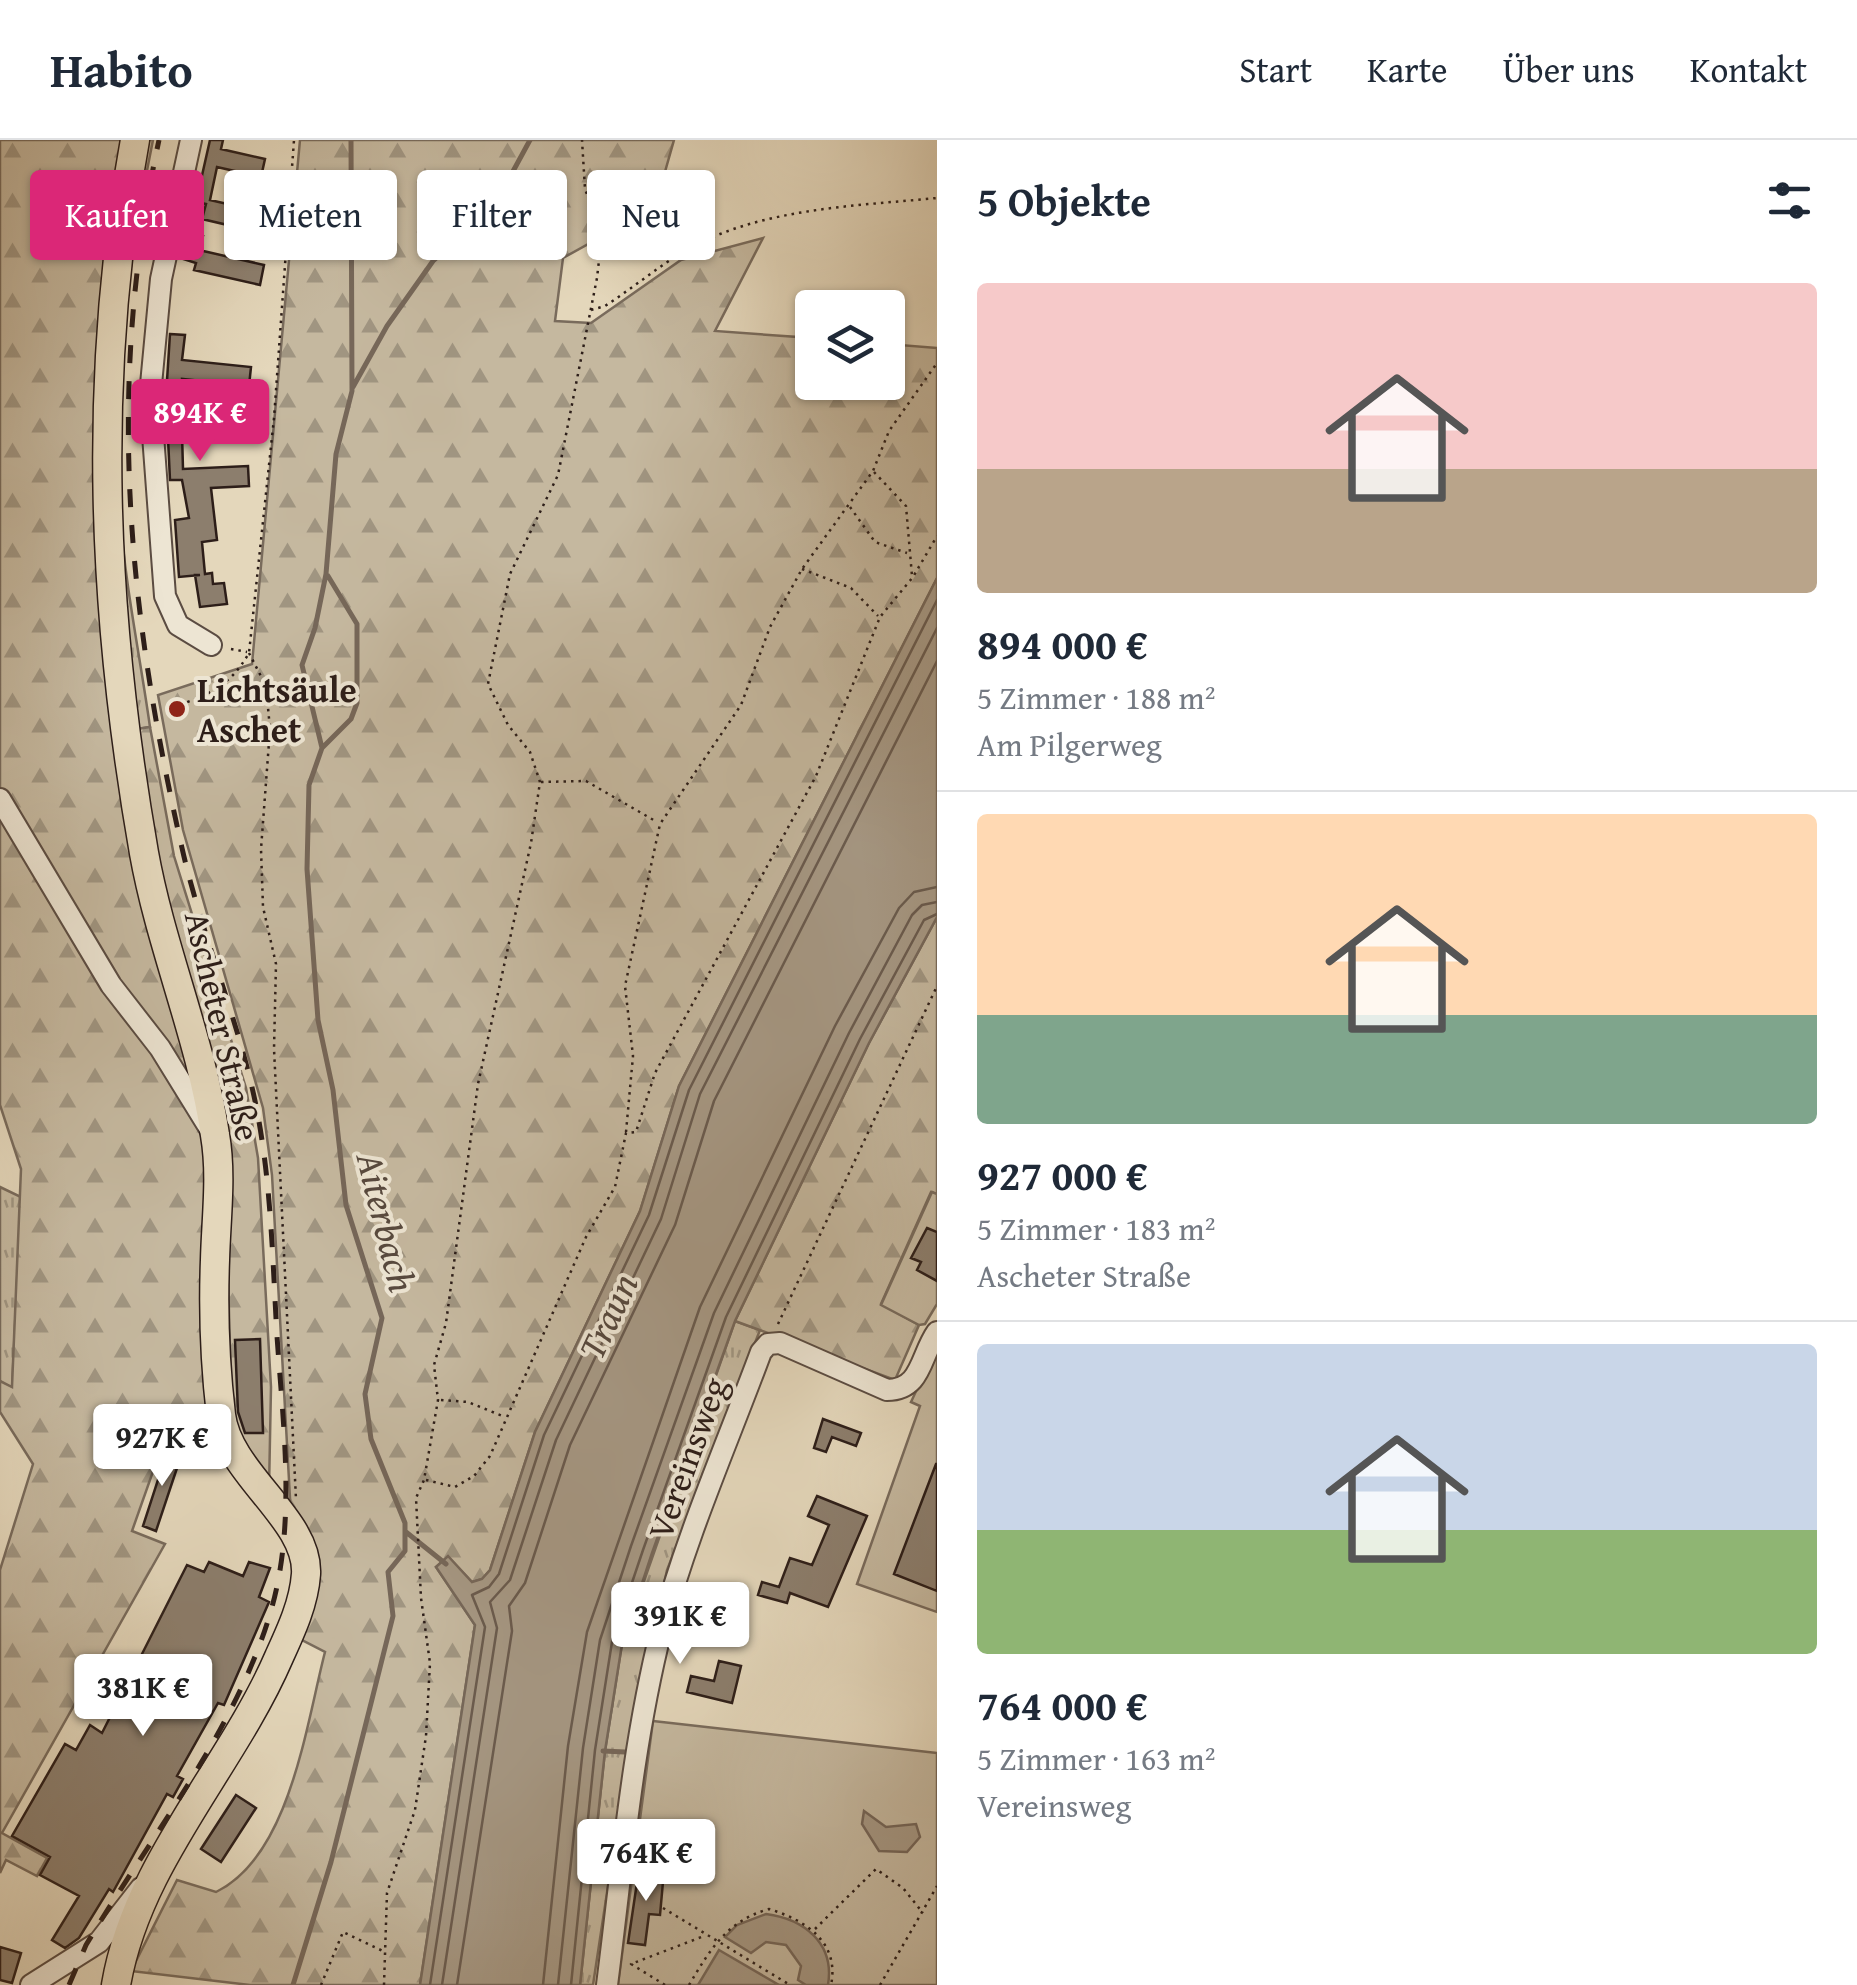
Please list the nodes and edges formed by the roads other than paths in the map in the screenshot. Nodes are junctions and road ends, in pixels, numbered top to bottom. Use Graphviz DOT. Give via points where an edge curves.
graph roads {
  1 [pos="134,140"];
  2 [pos="191,140"];
  3 [pos="211,644"];
  4 [pos="0,799"];
  5 [pos="216,1139"];
  6 [pos="937,1332"];
  7 [pos="159,1868"];
  8 [pos="31,1985"];
  9 [pos="116,1985"];
  10 [pos="607,1985"];
  1 -- 5 [label="main road, Ascheter Straße" via="115,250 105,382 111,583 144,853"];
  2 -- 3 [label="street" via="162,279 150,396 165,596 178,625"];
  4 -- 5 [label="street" via="111,985"];
  5 -- 7 [label="main road, Ascheter Straße" via="215,1360 222,1424 244,1468 300,1546 306,1566 278,1674"];
  6 -- 10 [label="street, Vereinsweg" via="914,1382 903,1390 887,1390 802,1350 768,1344 661,1632 637,1754"];
  7 -- 8 [label="street" via="99,1942"];
  7 -- 9 [label="main road, Ascheter Straße"];
}
